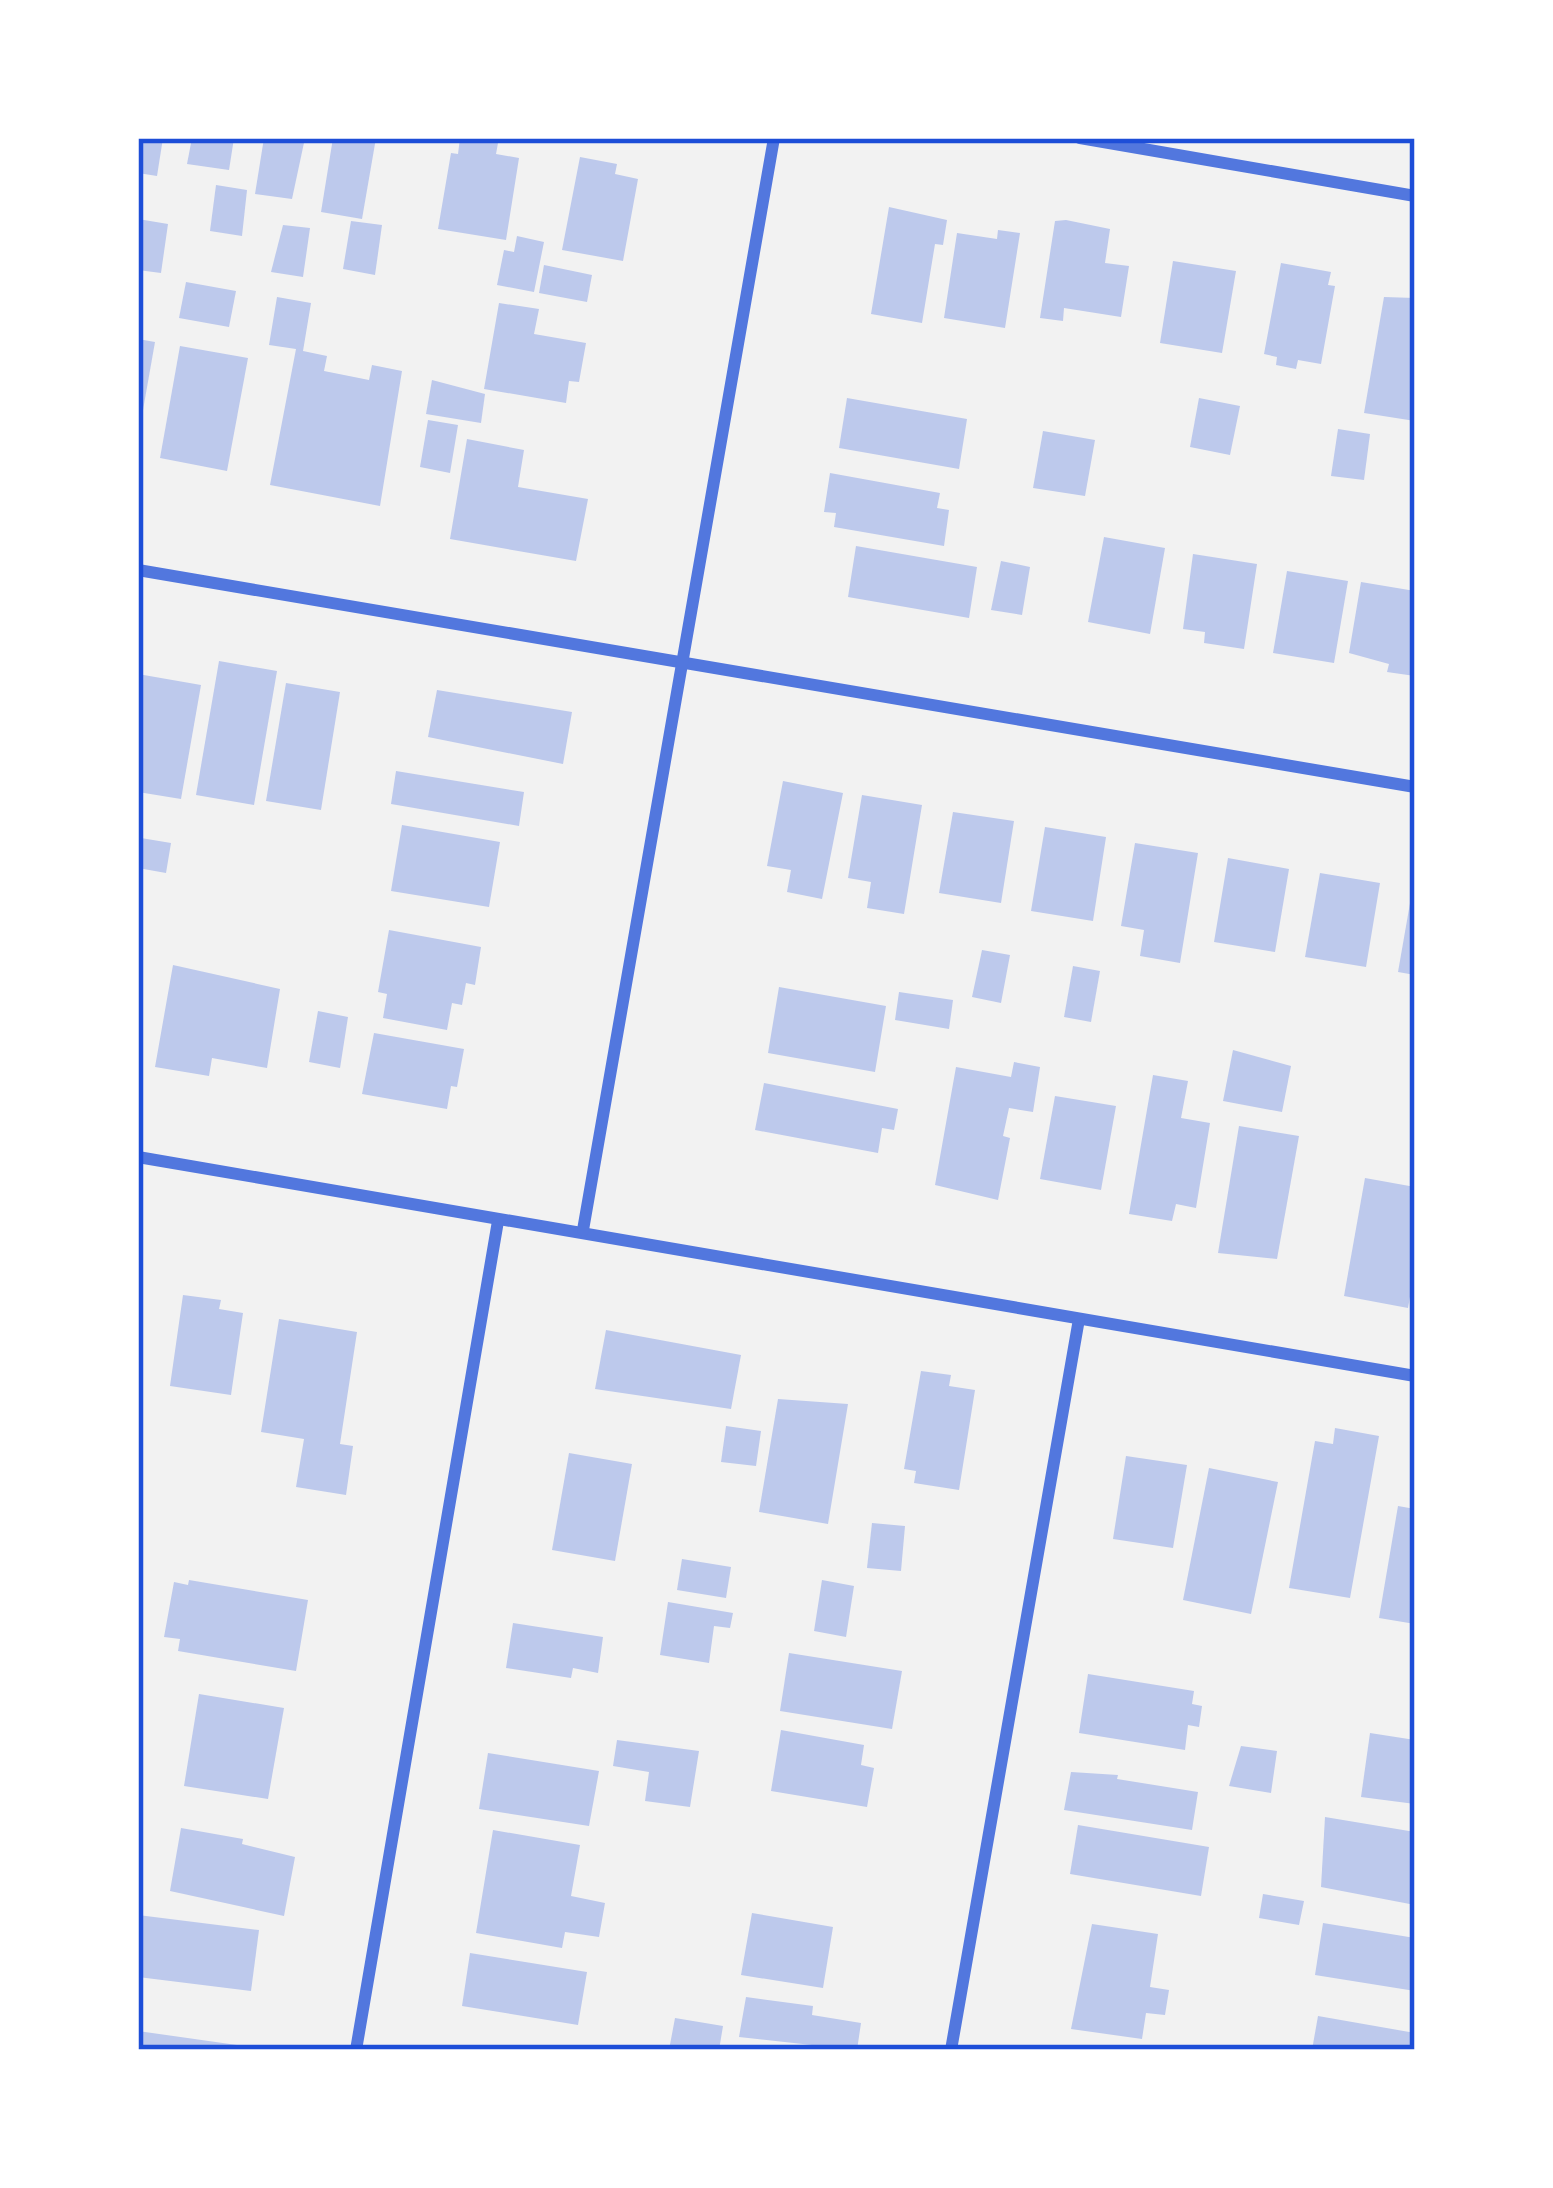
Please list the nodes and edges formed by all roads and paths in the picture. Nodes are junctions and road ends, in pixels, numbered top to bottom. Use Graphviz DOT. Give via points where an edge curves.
graph roads {
  1 [pos="774,138"];
  2 [pos="1080,138"];
  3 [pos="1415,196"];
  4 [pos="138,570"];
  5 [pos="684,660"];
  6 [pos="1415,787"];
  7 [pos="138,1157"];
  8 [pos="497,1221"];
  9 [pos="583,1231"];
  10 [pos="1079,1319"];
  11 [pos="1415,1376"];
  12 [pos="356,2050"];
  13 [pos="951,2050"];
  1 -- 5 [label="street"];
  2 -- 3 [label="street"];
  4 -- 5 [label="street"];
  5 -- 6 [label="street"];
  5 -- 9 [label="street"];
  7 -- 8 [label="street"];
  8 -- 9 [label="street"];
  8 -- 12 [label="street"];
  9 -- 10 [label="street"];
  10 -- 11 [label="street"];
  10 -- 13 [label="street"];
}
